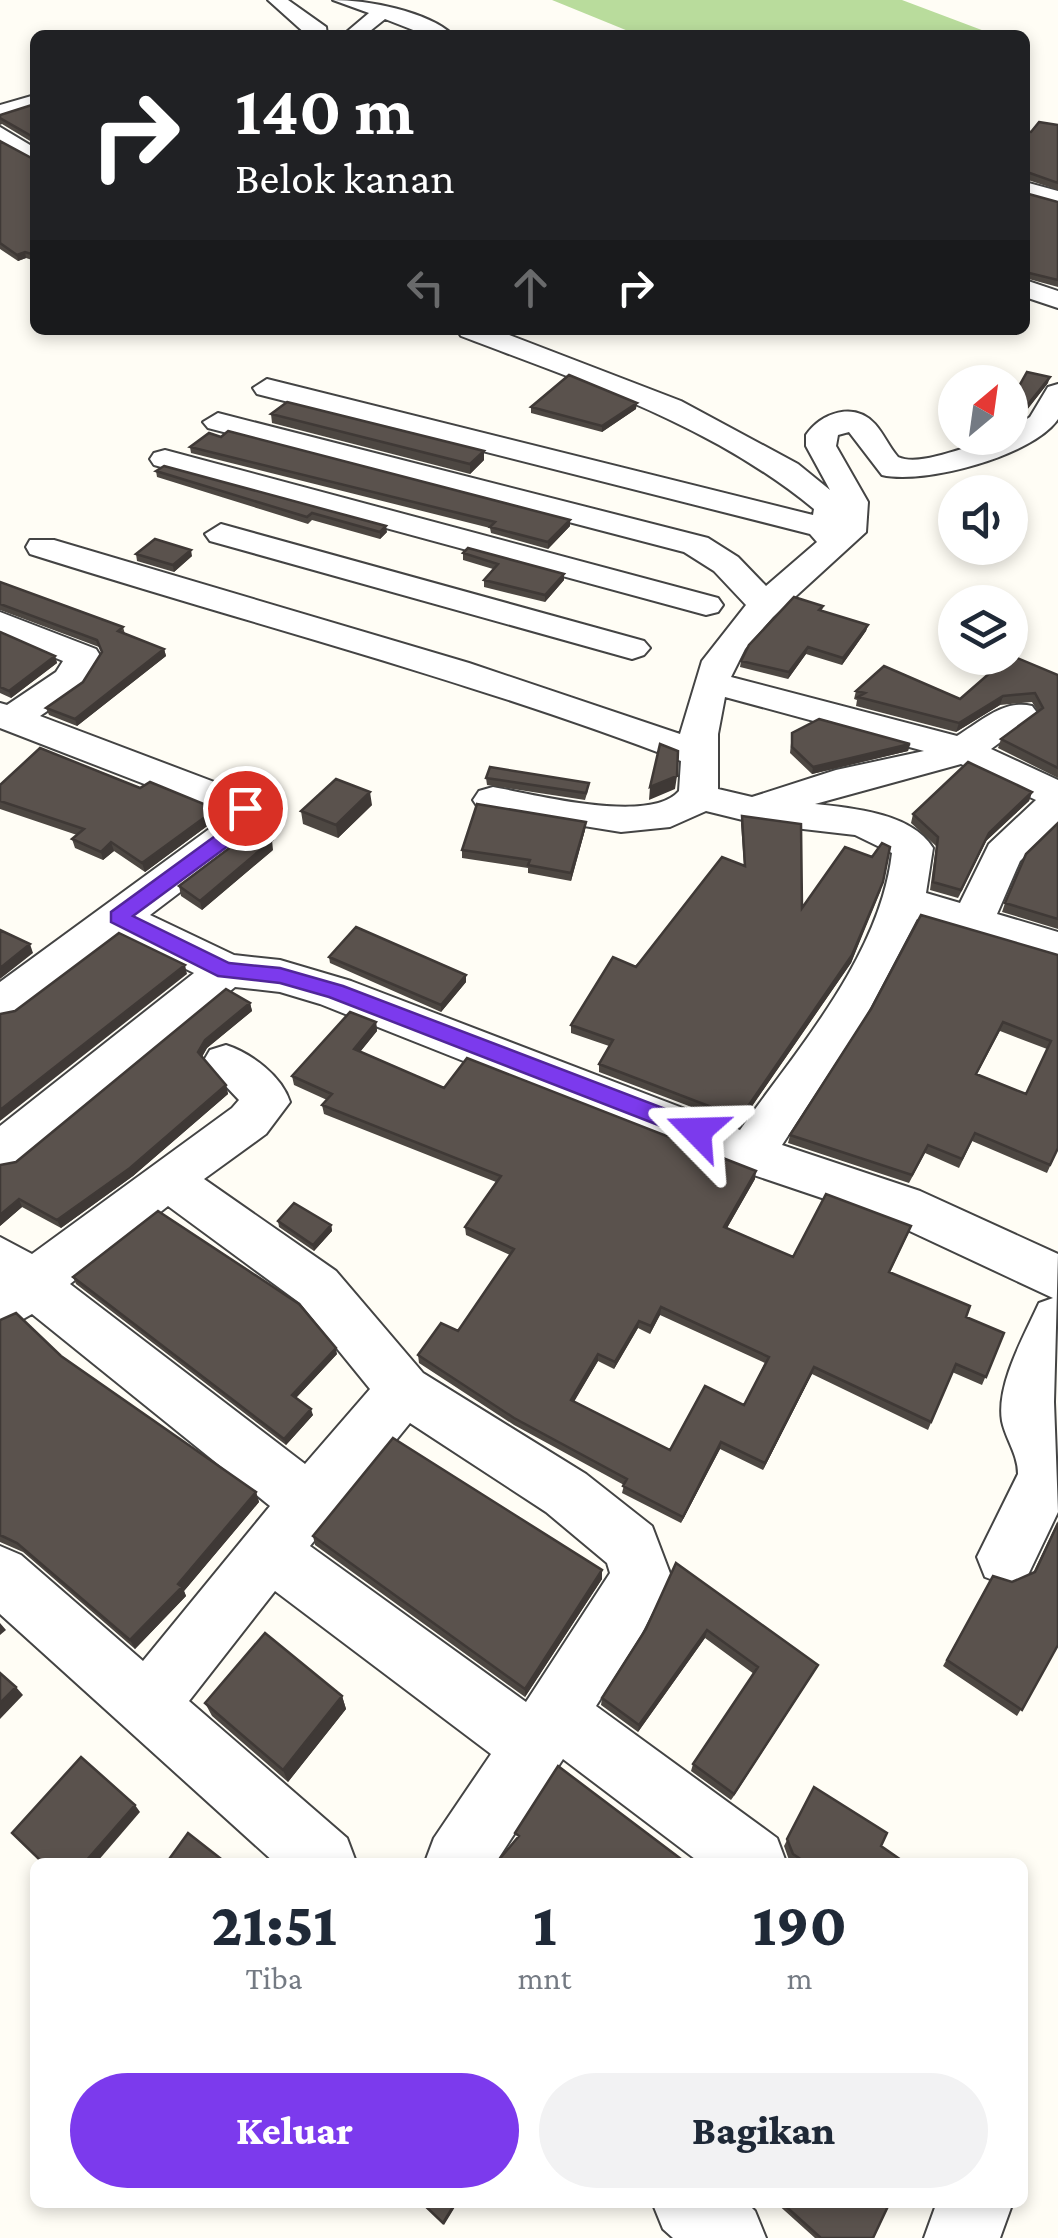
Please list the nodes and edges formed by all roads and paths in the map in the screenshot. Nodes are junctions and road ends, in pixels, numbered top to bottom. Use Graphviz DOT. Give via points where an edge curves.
graph roads {
  1 [pos="277,0"];
  2 [pos="364,4"];
  3 [pos="319,30"];
  4 [pos="355,30"];
  5 [pos="430,30"];
  6 [pos="30,103"];
  7 [pos="0,112"];
  8 [pos="0,134"];
  9 [pos="30,155"];
  10 [pos="1030,190"];
  11 [pos="1058,198"];
  12 [pos="1030,290"];
  13 [pos="1058,300"];
  14 [pos="484,335"];
  15 [pos="267,388"];
  16 [pos="1058,393"];
  17 [pos="218,422"];
  18 [pos="522,449"];
  19 [pos="166,459"];
  20 [pos="480,489"];
  21 [pos="437,530"];
  22 [pos="221,534"];
  23 [pos="823,543"];
  24 [pos="42,547"];
  25 [pos="706,605"];
  26 [pos="357,607"];
  27 [pos="767,608"];
  28 [pos="0,622"];
  29 [pos="632,648"];
  30 [pos="713,683"];
  31 [pos="1019,714"];
  32 [pos="6,717"];
  33 [pos="962,750"];
  34 [pos="700,755"];
  35 [pos="697,796"];
  36 [pos="1058,799"];
  37 [pos="493,800"];
  38 [pos="754,810"];
  39 [pos="902,900"];
  40 [pos="118,917"];
  41 [pos="973,920"];
  42 [pos="1058,946"];
  43 [pos="226,970"];
  44 [pos="0,1006"];
  45 [pos="226,1062"];
  46 [pos="0,1153"];
  47 [pos="750,1154"];
  48 [pos="166,1179"];
  49 [pos="1058,1278"];
  50 [pos="11,1284"];
  51 [pos="1058,1319"];
  52 [pos="404,1390"];
  53 [pos="309,1502"];
  54 [pos="269,1551"];
  55 [pos="1006,1557"];
  56 [pos="0,1575"];
  57 [pos="148,1703"];
  58 [pos="544,1730"];
  59 [pos="319,1858"];
  60 [pos="461,1858"];
  61 [pos="747,1858"];
  62 [pos="696,2208"];
  63 [pos="973,2208"];
  64 [pos="728,2238"];
  65 [pos="962,2238"];
  1 -- 3 [label="street"];
  2 -- 4 [label="street"];
  2 -- 5 [label="street"];
  6 -- 7 [label="street"];
  8 -- 9 [label="street"];
  10 -- 11 [label="street"];
  12 -- 13 [label="street"];
  14 -- 23 [label="street" via="642,394 787,471 830,506"];
  15 -- 18 [label="street"];
  16 -- 23 [label="street" via="1034,430 916,470 894,468 878,456 855,422 834,422 821,446 852,502 853,520 850,532"];
  17 -- 20 [label="street"];
  18 -- 20 [label="street"];
  18 -- 23 [label="street"];
  19 -- 21 [label="street"];
  20 -- 21 [label="street"];
  20 -- 27 [label="street" via="696,545 726,564"];
  21 -- 25 [label="street"];
  21 -- 26 [label="street"];
  22 -- 26 [label="street"];
  23 -- 27 [label="street"];
  24 -- 26 [label="street"];
  26 -- 29 [label="street"];
  26 -- 34 [label="street" via="526,691"];
  27 -- 30 [label="street" via="721,660"];
  28 -- 32 [label="street" via="82,657 69,680"];
  30 -- 33 [label="street"];
  30 -- 34 [label="street"];
  31 -- 33 [label="street"];
  32 -- 40 [label="street" via="245,808 240,827"];
  33 -- 36 [label="street"];
  33 -- 38 [label="street"];
  34 -- 35 [label="street"];
  35 -- 37 [label="street" via="678,812 656,817 596,817"];
  35 -- 38 [label="street"];
  36 -- 41 [label="street" via="1004,854"];
  38 -- 39 [label="street" via="864,824 897,836 913,848"];
  39 -- 41 [label="street"];
  39 -- 47 [label="street" via="859,993"];
  40 -- 43 [label="street"];
  40 -- 44 [label="street"];
  41 -- 42 [label="street"];
  43 -- 46 [label="street"];
  43 -- 47 [label="street" via="335,992"];
  45 -- 48 [label="street" via="266,1102"];
  47 -- 49 [label="street" via="902,1204"];
  48 -- 50 [label="street"];
  48 -- 52 [label="street" via="318,1288"];
  50 -- 53 [label="street"];
  51 -- 55 [label="street" via="1027,1402 1046,1476"];
  52 -- 53 [label="street"];
  52 -- 58 [label="street" via="566,1492 638,1558 641,1576 627,1602"];
  53 -- 54 [label="street"];
  54 -- 57 [label="street"];
  54 -- 58 [label="street"];
  56 -- 57 [label="street"];
  57 -- 59 [label="street"];
  58 -- 60 [label="street"];
  58 -- 61 [label="street"];
  62 -- 64 [label="street"];
  63 -- 65 [label="street"];
}
